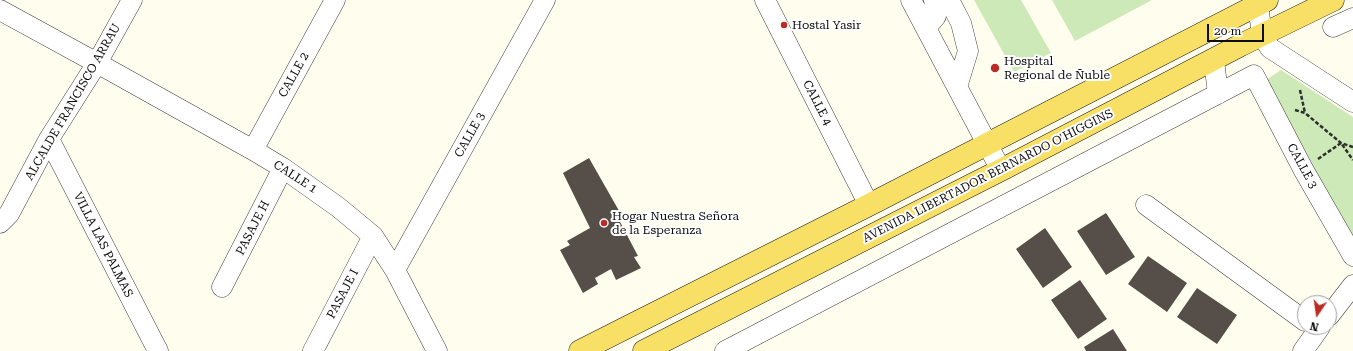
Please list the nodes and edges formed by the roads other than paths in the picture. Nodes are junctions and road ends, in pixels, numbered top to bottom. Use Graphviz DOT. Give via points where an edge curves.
graph roads {
  1 [pos="132,0"];
  2 [pos="335,0"];
  3 [pos="545,0"];
  4 [pos="765,0"];
  5 [pos="911,0"];
  6 [pos="934,0"];
  7 [pos="949,0"];
  8 [pos="1333,0"];
  9 [pos="1262,2"];
  10 [pos="0,10"];
  11 [pos="1353,18"];
  12 [pos="1333,27"];
  13 [pos="926,28"];
  14 [pos="1262,35"];
  15 [pos="1214,60"];
  16 [pos="97,63"];
  17 [pos="957,87"];
  18 [pos="1218,94"];
  19 [pos="1353,102"];
  20 [pos="49,139"];
  21 [pos="987,144"];
  22 [pos="253,150"];
  23 [pos="284,168"];
  24 [pos="1000,170"];
  25 [pos="869,205"];
  26 [pos="1146,205"];
  27 [pos="0,223"];
  28 [pos="373,236"];
  29 [pos="1353,256"];
  30 [pos="395,270"];
  31 [pos="1353,285"];
  32 [pos="222,287"];
  33 [pos="1337,303"];
  34 [pos="1297,305"];
  35 [pos="1313,335"];
  36 [pos="158,351"];
  37 [pos="313,351"];
  38 [pos="437,351"];
  39 [pos="580,351"];
  40 [pos="644,351"];
  41 [pos="725,351"];
  42 [pos="1303,351"];
  1 -- 16 [label="street, ALCALDE FRANCISCO ARRAU"];
  2 -- 22 [label="street, CALLE 2"];
  3 -- 30 [label="street, CALLE 3"];
  4 -- 25 [label="street, CALLE 4"];
  5 -- 13 [label="street"];
  6 -- 13 [label="street" via="936,16"];
  7 -- 17 [label="street" via="961,23 968,51"];
  8 -- 14 [label="main road, AVENIDA LIBERTADOR BERNARDO O'HIGGINS"];
  9 -- 14 [label="street"];
  9 -- 21 [label="main road"];
  10 -- 16 [label="street, CALLE 1"];
  11 -- 12 [label="street"];
  13 -- 17 [label="street"];
  14 -- 15 [label="main road, AVENIDA LIBERTADOR BERNARDO O'HIGGINS"];
  14 -- 19 [label="street" via="1270,48"];
  15 -- 18 [label="street"];
  15 -- 24 [label="main road, AVENIDA LIBERTADOR BERNARDO O'HIGGINS"];
  16 -- 20 [label="street, ALCALDE FRANCISCO ARRAU"];
  16 -- 22 [label="street, CALLE 1"];
  17 -- 21 [label="street"];
  18 -- 29 [label="street, CALLE 3" via="1254,75 1303,170"];
  18 -- 41 [label="street"];
  20 -- 27 [label="street, ALCALDE FRANCISCO ARRAU" via="9,214"];
  20 -- 36 [label="street, VILLA LAS PALMAS"];
  21 -- 24 [label="street"];
  21 -- 25 [label="main road"];
  22 -- 23 [label="street, CALLE 1"];
  23 -- 28 [label="street, CALLE 1"];
  23 -- 32 [label="street, PASAJE H"];
  24 -- 40 [label="main road, AVENIDA LIBERTADOR BERNARDO O'HIGGINS"];
  25 -- 39 [label="main road"];
  26 -- 34 [label="street"];
  28 -- 30 [label="street, CALLE 1"];
  28 -- 37 [label="street, PASAJE I"];
  30 -- 38 [label="street, CALLE 1"];
  31 -- 33 [label="street"];
  35 -- 42 [label="street"];
}
